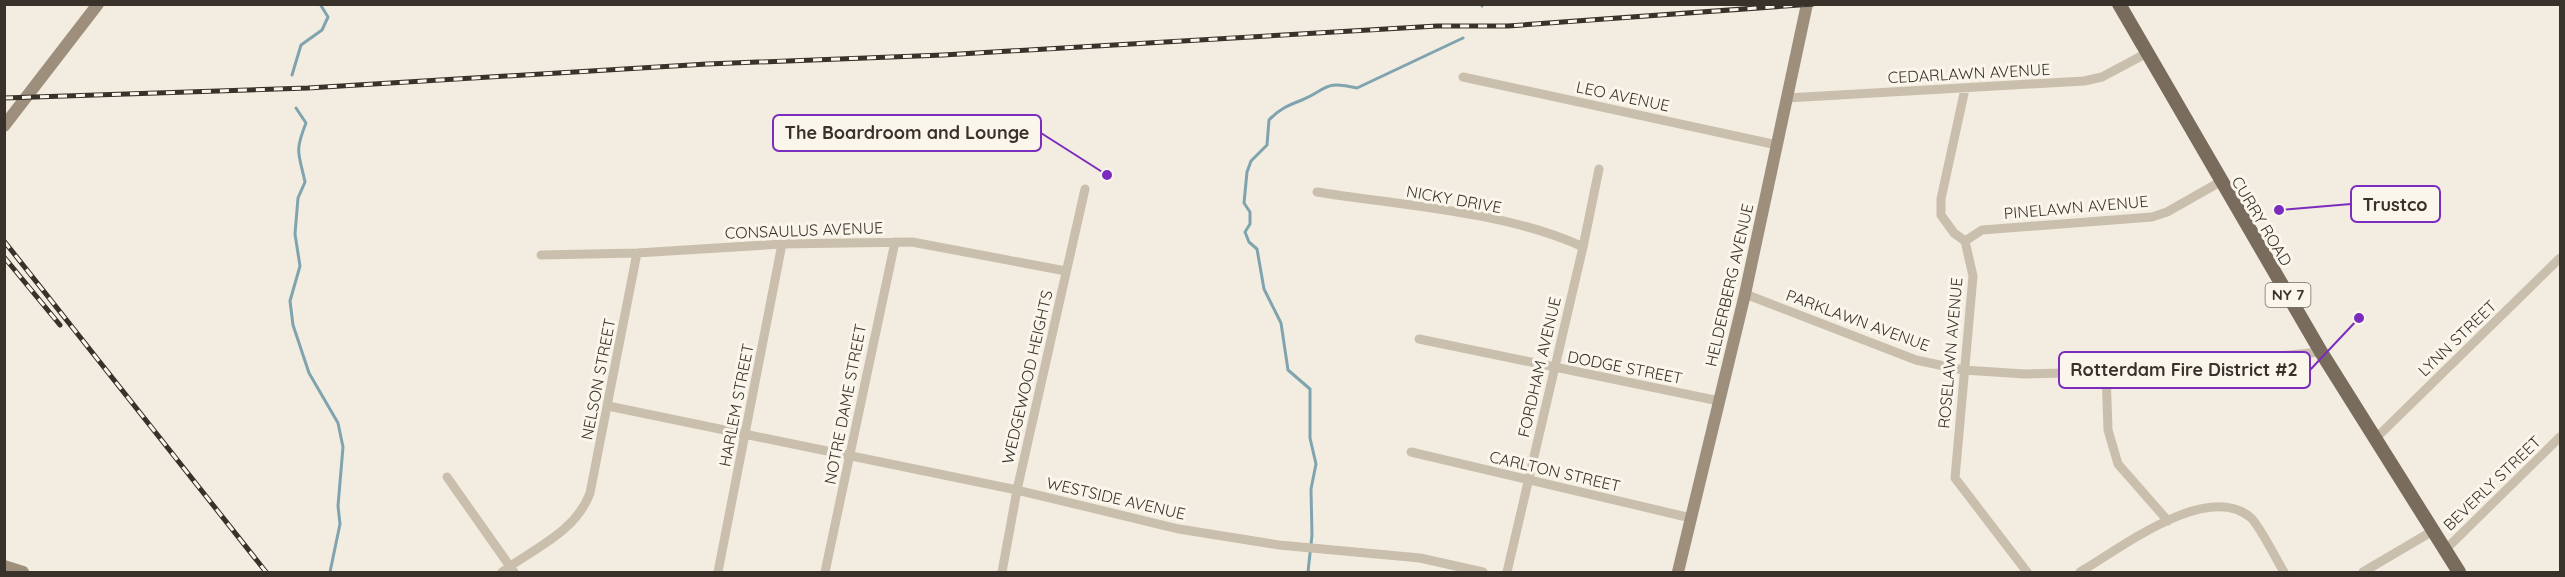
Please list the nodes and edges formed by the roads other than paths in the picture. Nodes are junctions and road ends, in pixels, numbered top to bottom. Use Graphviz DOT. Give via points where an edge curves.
graph roads {
  1 [pos="1807,4"];
  2 [pos="2119,4"];
  3 [pos="98,6"];
  4 [pos="2147,53"];
  5 [pos="1463,77"];
  6 [pos="1965,89"];
  7 [pos="1787,98"];
  8 [pos="4,126"];
  9 [pos="1777,145"];
  10 [pos="1599,169"];
  11 [pos="2220,182"];
  12 [pos="1085,189"];
  13 [pos="1317,192"];
  14 [pos="1965,241"];
  15 [pos="895,242"];
  16 [pos="782,244"];
  17 [pos="1583,247"];
  18 [pos="637,253"];
  19 [pos="541,255"];
  20 [pos="2560,258"];
  21 [pos="1066,271"];
  22 [pos="1745,294"];
  23 [pos="1419,339"];
  24 [pos="2321,352"];
  25 [pos="1555,368"];
  26 [pos="1963,370"];
  27 [pos="2106,372"];
  28 [pos="1719,401"];
  29 [pos="608,406"];
  30 [pos="745,435"];
  31 [pos="2375,439"];
  32 [pos="2558,443"];
  33 [pos="1411,452"];
  34 [pos="850,456"];
  35 [pos="447,477"];
  36 [pos="1528,479"];
  37 [pos="1017,490"];
  38 [pos="1691,518"];
  39 [pos="2168,520"];
  40 [pos="2431,532"];
  41 [pos="2444,551"];
  42 [pos="4,566"];
  43 [pos="509,570"];
  44 [pos="23,573"];
  45 [pos="718,573"];
  46 [pos="825,573"];
  47 [pos="1002,573"];
  48 [pos="1483,573"];
  49 [pos="1507,573"];
  50 [pos="1678,573"];
  51 [pos="2027,573"];
  52 [pos="2080,573"];
  53 [pos="2284,573"];
  54 [pos="2363,573"];
  55 [pos="2459,573"];
  1 -- 7 [label="street, HELDERBERG AVENUE"];
  2 -- 4 [label="main road, CURRY ROAD / NY 7"];
  3 -- 8 [label="street"];
  4 -- 6 [label="street, CEDARLAWN AVENUE" via="2102,77 2084,81"];
  4 -- 11 [label="main road, CURRY ROAD / NY 7"];
  5 -- 9 [label="street, LEO AVENUE"];
  6 -- 7 [label="street, CEDARLAWN AVENUE"];
  6 -- 14 [label="street" via="1941,199 1941,216"];
  7 -- 9 [label="street, HELDERBERG AVENUE"];
  9 -- 22 [label="street, HELDERBERG AVENUE"];
  10 -- 17 [label="street, FORDHAM AVENUE"];
  11 -- 14 [label="street, PINELAWN AVENUE" via="2152,217 1982,230"];
  11 -- 24 [label="main road, CURRY ROAD / NY 7"];
  12 -- 21 [label="street, WEDGEWOOD HEIGHTS"];
  13 -- 17 [label="street, NICKY DRIVE" via="1483,218 1557,234"];
  14 -- 26 [label="street, ROSELAWN AVENUE" via="1973,276"];
  15 -- 16 [label="street, CONSAULUS AVENUE"];
  15 -- 21 [label="street, CONSAULUS AVENUE" via="929,244"];
  15 -- 34 [label="street, NOTRE DAME STREET"];
  16 -- 18 [label="street, CONSAULUS AVENUE"];
  16 -- 30 [label="street, HARLEM STREET"];
  17 -- 25 [label="street, FORDHAM AVENUE"];
  18 -- 19 [label="street, CONSAULUS AVENUE"];
  18 -- 29 [label="street, NELSON STREET"];
  20 -- 31 [label="street, LYNN STREET"];
  21 -- 37 [label="street, WEDGEWOOD HEIGHTS"];
  22 -- 26 [label="street, PARKLAWN AVENUE" via="1916,360"];
  22 -- 28 [label="street, HELDERBERG AVENUE"];
  23 -- 25 [label="street, DODGE STREET"];
  24 -- 27 [label="street, PARKLAWN AVENUE"];
  24 -- 31 [label="main road, CURRY ROAD / NY 7"];
  25 -- 28 [label="street, DODGE STREET"];
  25 -- 36 [label="street, FORDHAM AVENUE"];
  26 -- 27 [label="street, PARKLAWN AVENUE" via="2025,374"];
  26 -- 51 [label="street, ROSELAWN AVENUE" via="1955,478"];
  27 -- 39 [label="street" via="2108,430 2118,464"];
  28 -- 38 [label="street, HELDERBERG AVENUE"];
  29 -- 30 [label="street, WESTSIDE AVENUE"];
  29 -- 43 [label="street, NELSON STREET" via="584,509 572,524"];
  30 -- 34 [label="street, WESTSIDE AVENUE"];
  30 -- 45 [label="street, HARLEM STREET"];
  31 -- 40 [label="main road, CURRY ROAD / NY 7"];
  32 -- 41 [label="street, BEVERLY STREET"];
  33 -- 36 [label="street, CARLTON STREET"];
  34 -- 37 [label="street, WESTSIDE AVENUE"];
  34 -- 46 [label="street, NOTRE DAME STREET"];
  35 -- 43 [label="street"];
  36 -- 38 [label="street, CARLTON STREET"];
  36 -- 49 [label="street, FORDHAM AVENUE"];
  37 -- 47 [label="street, WEDGEWOOD HEIGHTS"];
  37 -- 48 [label="street, WESTSIDE AVENUE" via="1179,529 1305,548 1420,558"];
  38 -- 50 [label="street, HELDERBERG AVENUE"];
  39 -- 52 [label="street"];
  39 -- 53 [label="street" via="2209,506 2228,507 2251,517"];
  40 -- 41 [label="main road, CURRY ROAD / NY 7"];
  40 -- 54 [label="street"];
  41 -- 55 [label="main road, CURRY ROAD / NY 7"];
  42 -- 44 [label="street"];
}
